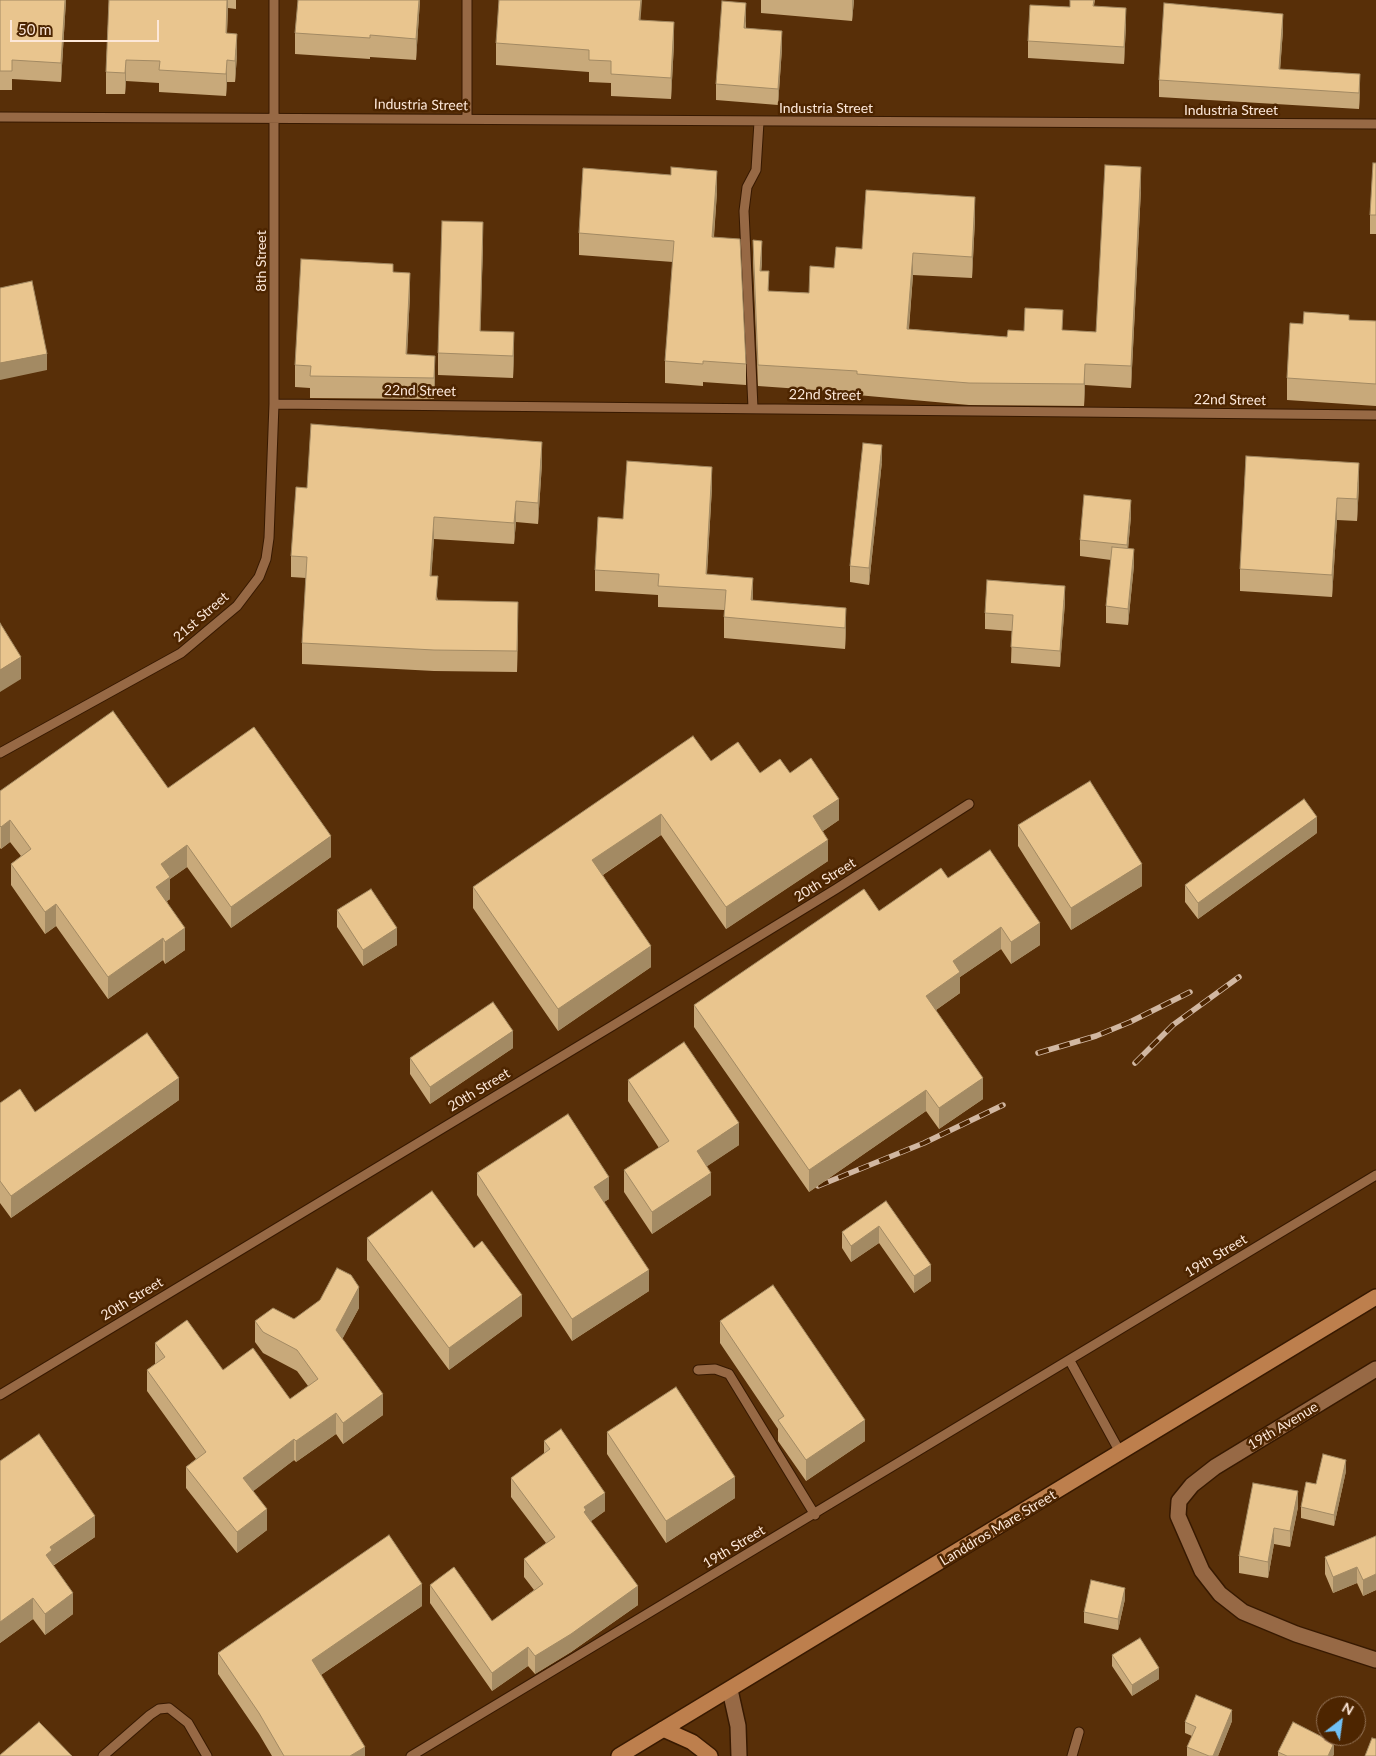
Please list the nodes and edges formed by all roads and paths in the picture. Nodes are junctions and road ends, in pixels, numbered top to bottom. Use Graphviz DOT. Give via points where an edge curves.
graph roads {
  1 [pos="274,0"];
  2 [pos="466,0"];
  3 [pos="0,117"];
  4 [pos="276,117"];
  5 [pos="467,119"];
  6 [pos="759,122"];
  7 [pos="1376,124"];
  8 [pos="274,404"];
  9 [pos="753,408"];
  10 [pos="1376,415"];
  11 [pos="0,753"];
  12 [pos="969,804"];
  13 [pos="1376,1175"];
  14 [pos="1376,1297"];
  15 [pos="1070,1361"];
  16 [pos="698,1370"];
  17 [pos="1376,1370"];
  18 [pos="0,1395"];
  19 [pos="1121,1454"];
  20 [pos="815,1515"];
  21 [pos="1376,1660"];
  22 [pos="730,1690"];
  23 [pos="663,1729"];
  24 [pos="1079,1732"];
  25 [pos="103,1756"];
  26 [pos="207,1756"];
  27 [pos="411,1756"];
  28 [pos="619,1756"];
  29 [pos="710,1756"];
  30 [pos="739,1756"];
  31 [pos="1072,1756"];
  1 -- 4 [label="lane, 8th Street"];
  2 -- 5 [label="lane"];
  3 -- 4 [label="lane, Industria Street"];
  4 -- 5 [label="lane, Industria Street"];
  4 -- 8 [label="lane, 8th Street"];
  5 -- 6 [label="lane, Industria Street"];
  6 -- 7 [label="lane, Industria Street"];
  6 -- 9 [label="lane" via="756,170 747,187 744,211"];
  8 -- 9 [label="lane, 22nd Street"];
  8 -- 11 [label="lane, 21st Street" via="270,538 259,577 237,606 181,653"];
  9 -- 10 [label="lane, 22nd Street"];
  12 -- 18 [label="lane, 20th Street" via="621,1021"];
  13 -- 15 [label="lane, 19th Street"];
  14 -- 19 [label="main road, Landdros Mare Street"];
  15 -- 19 [label="lane"];
  15 -- 20 [label="lane, 19th Street"];
  16 -- 20 [label="lane" via="715,1369 729,1374"];
  17 -- 21 [label="street, 19th Avenue" via="1215,1467 1192,1485 1179,1501 1178,1516 1202,1571 1220,1594 1243,1612"];
  19 -- 22 [label="main road, Landdros Mare Street"];
  20 -- 27 [label="lane, 19th Street"];
  22 -- 23 [label="main road, Landdros Mare Street"];
  22 -- 30 [label="street" via="738,1726"];
  23 -- 28 [label="main road, Landdros Mare Street"];
  23 -- 29 [label="main road" via="692,1742"];
  24 -- 31 [label="lane"];
  25 -- 26 [label="lane" via="159,1708 170,1708 188,1723"];
}
